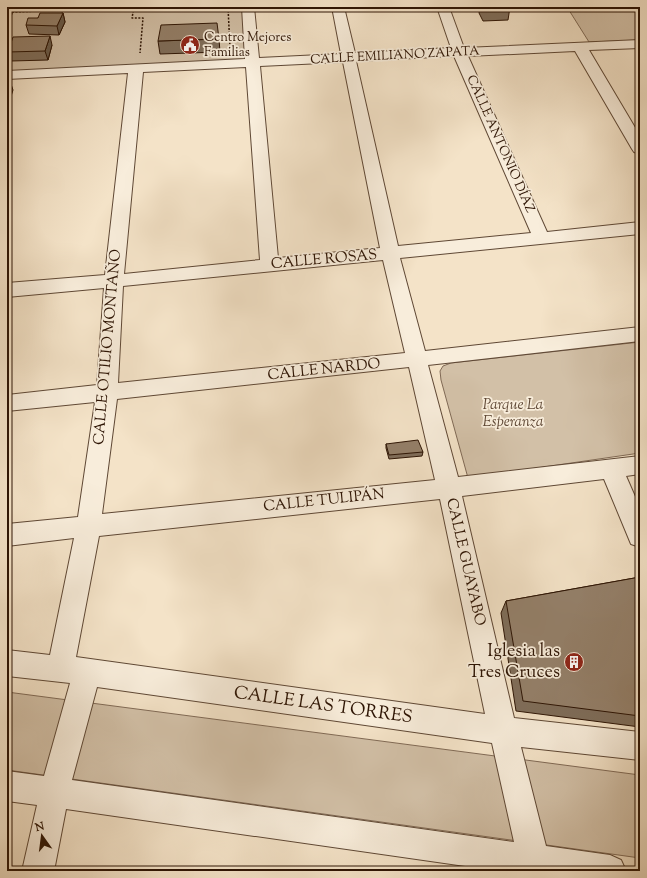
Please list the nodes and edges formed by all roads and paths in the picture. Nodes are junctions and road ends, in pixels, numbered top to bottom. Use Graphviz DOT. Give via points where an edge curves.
graph roads {
  1 [pos="14,7"];
  2 [pos="53,7"];
  3 [pos="134,7"];
  4 [pos="248,7"];
  5 [pos="338,7"];
  6 [pos="443,7"];
  7 [pos="12,12"];
  8 [pos="7,28"];
  9 [pos="640,44"];
  10 [pos="580,47"];
  11 [pos="459,52"];
  12 [pos="350,58"];
  13 [pos="138,62"];
  14 [pos="252,64"];
  15 [pos="7,75"];
  16 [pos="640,149"];
  17 [pos="640,228"];
  18 [pos="542,237"];
  19 [pos="390,253"];
  20 [pos="270,265"];
  21 [pos="114,281"];
  22 [pos="7,290"];
  23 [pos="640,334"];
  24 [pos="417,359"];
  25 [pos="107,393"];
  26 [pos="7,403"];
  27 [pos="640,465"];
  28 [pos="612,470"];
  29 [pos="449,488"];
  30 [pos="89,526"];
  31 [pos="7,535"];
  32 [pos="640,536"];
  33 [pos="7,663"];
  34 [pos="73,671"];
  35 [pos="503,732"];
  36 [pos="640,746"];
  37 [pos="7,786"];
  38 [pos="54,793"];
  39 [pos="535,866"];
  40 [pos="38,871"];
  41 [pos="610,871"];
  1 -- 7 [label="path"];
  2 -- 7 [label="path" via="42,11"];
  3 -- 13 [label="path" via="132,18 142,18"];
  4 -- 14 [label="street"];
  5 -- 12 [label="street, CALLE GUAYABO"];
  6 -- 11 [label="street, CALLE ANTONIO DÍAZ"];
  7 -- 8 [label="path"];
  9 -- 10 [label="street, CALLE EMILIANO ZAPATA"];
  10 -- 11 [label="street, CALLE EMILIANO ZAPATA"];
  10 -- 16 [label="street"];
  11 -- 12 [label="street, CALLE EMILIANO ZAPATA"];
  11 -- 18 [label="street, CALLE ANTONIO DÍAZ"];
  12 -- 14 [label="street, CALLE EMILIANO ZAPATA"];
  12 -- 19 [label="street, CALLE GUAYABO"];
  13 -- 14 [label="street, CALLE EMILIANO ZAPATA"];
  13 -- 15 [label="street, CALLE EMILIANO ZAPATA"];
  13 -- 21 [label="street, CALLE OTILIO MONTAÑO"];
  14 -- 20 [label="street"];
  17 -- 18 [label="street, CALLE ROSAS"];
  18 -- 19 [label="street, CALLE ROSAS"];
  19 -- 20 [label="street, CALLE ROSAS"];
  19 -- 24 [label="street, CALLE GUAYABO"];
  20 -- 21 [label="street, CALLE ROSAS"];
  21 -- 22 [label="street, CALLE ROSAS"];
  21 -- 25 [label="street, CALLE OTILIO MONTAÑO"];
  23 -- 24 [label="street, CALLE NARDO"];
  24 -- 25 [label="street, CALLE NARDO"];
  24 -- 29 [label="street, CALLE GUAYABO"];
  25 -- 26 [label="street, CALLE NARDO"];
  25 -- 30 [label="street, CALLE OTILIO MONTAÑO"];
  27 -- 28 [label="street, CALLE TULIPÁN"];
  28 -- 29 [label="street, CALLE TULIPÁN"];
  28 -- 32 [label="street"];
  29 -- 30 [label="street, CALLE TULIPÁN"];
  29 -- 35 [label="street, CALLE GUAYABO"];
  30 -- 31 [label="street, CALLE TULIPÁN"];
  30 -- 34 [label="street, CALLE OTILIO MONTAÑO"];
  33 -- 34 [label="street, CALLE LAS TORRES"];
  34 -- 35 [label="street, CALLE LAS TORRES"];
  34 -- 38 [label="street, CALLE OTILIO MONTAÑO"];
  35 -- 36 [label="street, CALLE LAS TORRES"];
  35 -- 39 [label="street, CALLE GUAYABO"];
  37 -- 38 [label="street"];
  38 -- 39 [label="street"];
  38 -- 40 [label="street, CALLE OTILIO MONTAÑO"];
  39 -- 41 [label="street"];
}
